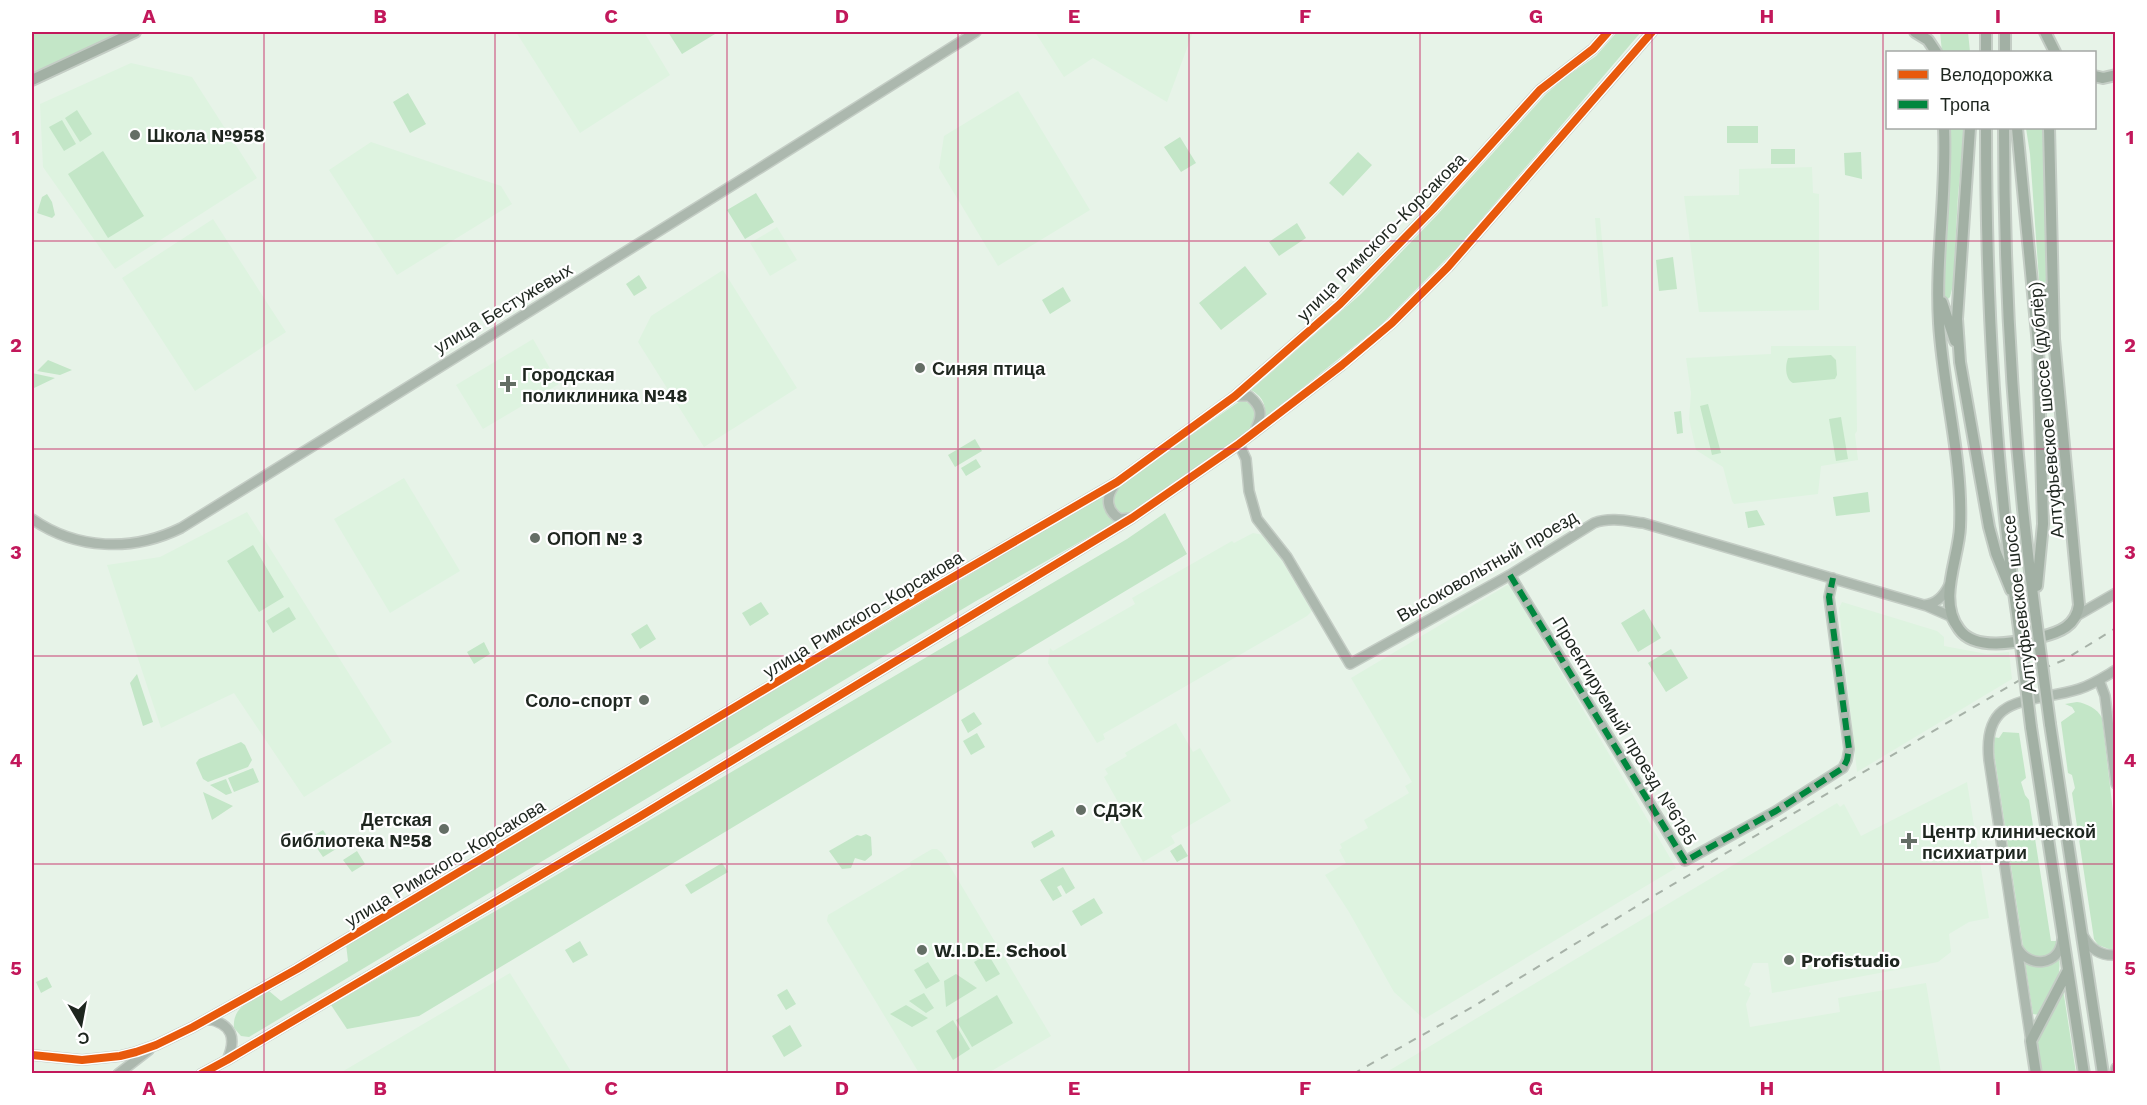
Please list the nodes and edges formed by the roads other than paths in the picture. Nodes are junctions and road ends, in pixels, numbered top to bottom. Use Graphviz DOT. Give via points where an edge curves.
graph roads {
  1 [pos="135,32"];
  2 [pos="976,32"];
  3 [pos="1608,32"];
  4 [pos="1652,32"];
  5 [pos="1915,32"];
  6 [pos="1935,32"];
  7 [pos="1986,32"];
  8 [pos="2005,32"];
  9 [pos="2044,32"];
  10 [pos="1986,48"];
  11 [pos="1935,51"];
  12 [pos="1936,51"];
  13 [pos="2005,51"];
  14 [pos="2054,51"];
  15 [pos="2115,75"];
  16 [pos="2099,77"];
  17 [pos="32,80"];
  18 [pos="2115,80"];
  19 [pos="1944,129"];
  20 [pos="1970,129"];
  21 [pos="1986,129"];
  22 [pos="2004,129"];
  23 [pos="2017,129"];
  24 [pos="2049,129"];
  25 [pos="2051,263"];
  26 [pos="2032,274"];
  27 [pos="1939,281"];
  28 [pos="1958,292"];
  29 [pos="2043,312"];
  30 [pos="1950,327"];
  31 [pos="2038,345"];
  32 [pos="2054,350"];
  33 [pos="1943,362"];
  34 [pos="1960,362"];
  35 [pos="1235,396"];
  36 [pos="1253,433"];
  37 [pos="1239,444"];
  38 [pos="1117,482"];
  39 [pos="1131,518"];
  40 [pos="32,519"];
  41 [pos="1510,575"];
  42 [pos="1833,578"];
  43 [pos="1950,581"];
  44 [pos="2115,593"];
  45 [pos="1922,605"];
  46 [pos="2036,613"];
  47 [pos="2018,616"];
  48 [pos="2076,616"];
  49 [pos="1954,622"];
  50 [pos="2115,670"];
  51 [pos="2099,680"];
  52 [pos="2115,784"];
  53 [pos="2080,929"];
  54 [pos="2062,932"];
  55 [pos="2016,945"];
  56 [pos="2115,956"];
  57 [pos="2068,970"];
  58 [pos="208,1018"];
  59 [pos="2031,1041"];
  60 [pos="156,1045"];
  61 [pos="32,1055"];
  62 [pos="227,1060"];
  63 [pos="2115,1068"];
  64 [pos="118,1074"];
  65 [pos="201,1074"];
  66 [pos="2036,1074"];
  67 [pos="2084,1074"];
  68 [pos="2103,1074"];
  69 [pos="2115,1074"];
  1 -- 17 [label="main road"];
  2 -- 40 [label="street, улица Бестужевых" via="181,528 159,538 115,545 83,542"];
  3 -- 35 [label="street, улица Римского-Корсакова" via="1593,49 1540,90 1353,292"];
  4 -- 36 [label="street" via="1448,267 1392,323"];
  5 -- 11 [label="main road" via="1928,40"];
  6 -- 12 [label="main road"];
  7 -- 10 [label="main road"];
  8 -- 13 [label="main road"];
  9 -- 14 [label="main road"];
  15 -- 16 [label="main road"];
  16 -- 18 [label="street"];
  19 -- 27 [label="main road"];
  20 -- 28 [label="main road"];
  21 -- 47 [label="main road, Алтуфьевское шоссе" via="1991,351"];
  22 -- 46 [label="main road, Алтуфьевское шоссе" via="2010,360"];
  23 -- 26 [label="main road"];
  24 -- 25 [label="main road, Алтуфьевское шоссе (дублёр)"];
  25 -- 29 [label="main road"];
  25 -- 32 [label="main road, Алтуфьевское шоссе (дублёр)"];
  26 -- 29 [label="main road"];
  26 -- 31 [label="main road"];
  27 -- 30 [label="main road"];
  27 -- 33 [label="main road"];
  28 -- 30 [label="main road"];
  28 -- 34 [label="main road"];
  29 -- 31 [label="main road"];
  29 -- 32 [label="main road"];
  30 -- 33 [label="main road"];
  30 -- 34 [label="main road"];
  31 -- 46 [label="main road" via="2043,536"];
  32 -- 48 [label="main road, Алтуфьевское шоссе (дублёр)" via="2080,599"];
  33 -- 43 [label="main road" via="1960,511 1960,536"];
  34 -- 47 [label="main road" via="1991,536"];
  35 -- 36 [label="street" via="1249,396 1261,411"];
  35 -- 38 [label="street, улица Римского-Корсакова"];
  36 -- 37 [label="street"];
  37 -- 39 [label="street"];
  37 -- 41 [label="street, Высоковольтный проезд" via="1246,459 1257,519 1287,557 1350,664"];
  38 -- 39 [label="street" via="1108,495 1109,506 1114,516"];
  38 -- 58 [label="street, улица Римского-Корсакова"];
  39 -- 62 [label="street" via="649,811"];
  41 -- 42 [label="street, Высоковольтный проезд" via="1593,523 1615,519 1643,523"];
  41 -- 42 [label="street, Проектируемый проезд №6185" via="1684,861 1776,811 1843,768 1849,749 1830,597"];
  42 -- 45 [label="street, Высоковольтный проезд"];
  43 -- 45 [label="street" via="1942,598"];
  43 -- 49 [label="main road"];
  44 -- 48 [label="street"];
  45 -- 49 [label="street, Высоковольтный проезд" via="1946,614"];
  46 -- 53 [label="main road, Алтуфьевское шоссе, bridge"];
  47 -- 54 [label="main road, Алтуфьевское шоссе, bridge"];
  48 -- 49 [label="main road" via="2069,626 2047,635 1995,643 1966,636"];
  50 -- 51 [label="street"];
  51 -- 52 [label="street" via="2105,696"];
  51 -- 55 [label="street" via="2079,689 2007,707 1990,725 1989,760"];
  53 -- 56 [label="street" via="2093,950"];
  53 -- 68 [label="main road, Алтуфьевское шоссе"];
  54 -- 55 [label="street" via="2061,949 2048,961 2027,959"];
  54 -- 57 [label="main road, Алтуфьевское шоссе"];
  55 -- 59 [label="street"];
  57 -- 59 [label="main road"];
  57 -- 67 [label="main road, Алтуфьевское шоссе"];
  58 -- 60 [label="street, улица Римского-Корсакова"];
  58 -- 62 [label="street" via="225,1025 230,1032 233,1042"];
  59 -- 66 [label="main road"];
  60 -- 61 [label="street, улица Римского-Корсакова" via="120,1056 82,1059"];
  60 -- 64 [label="street"];
  62 -- 65 [label="street"];
  63 -- 69 [label="street"];
}
